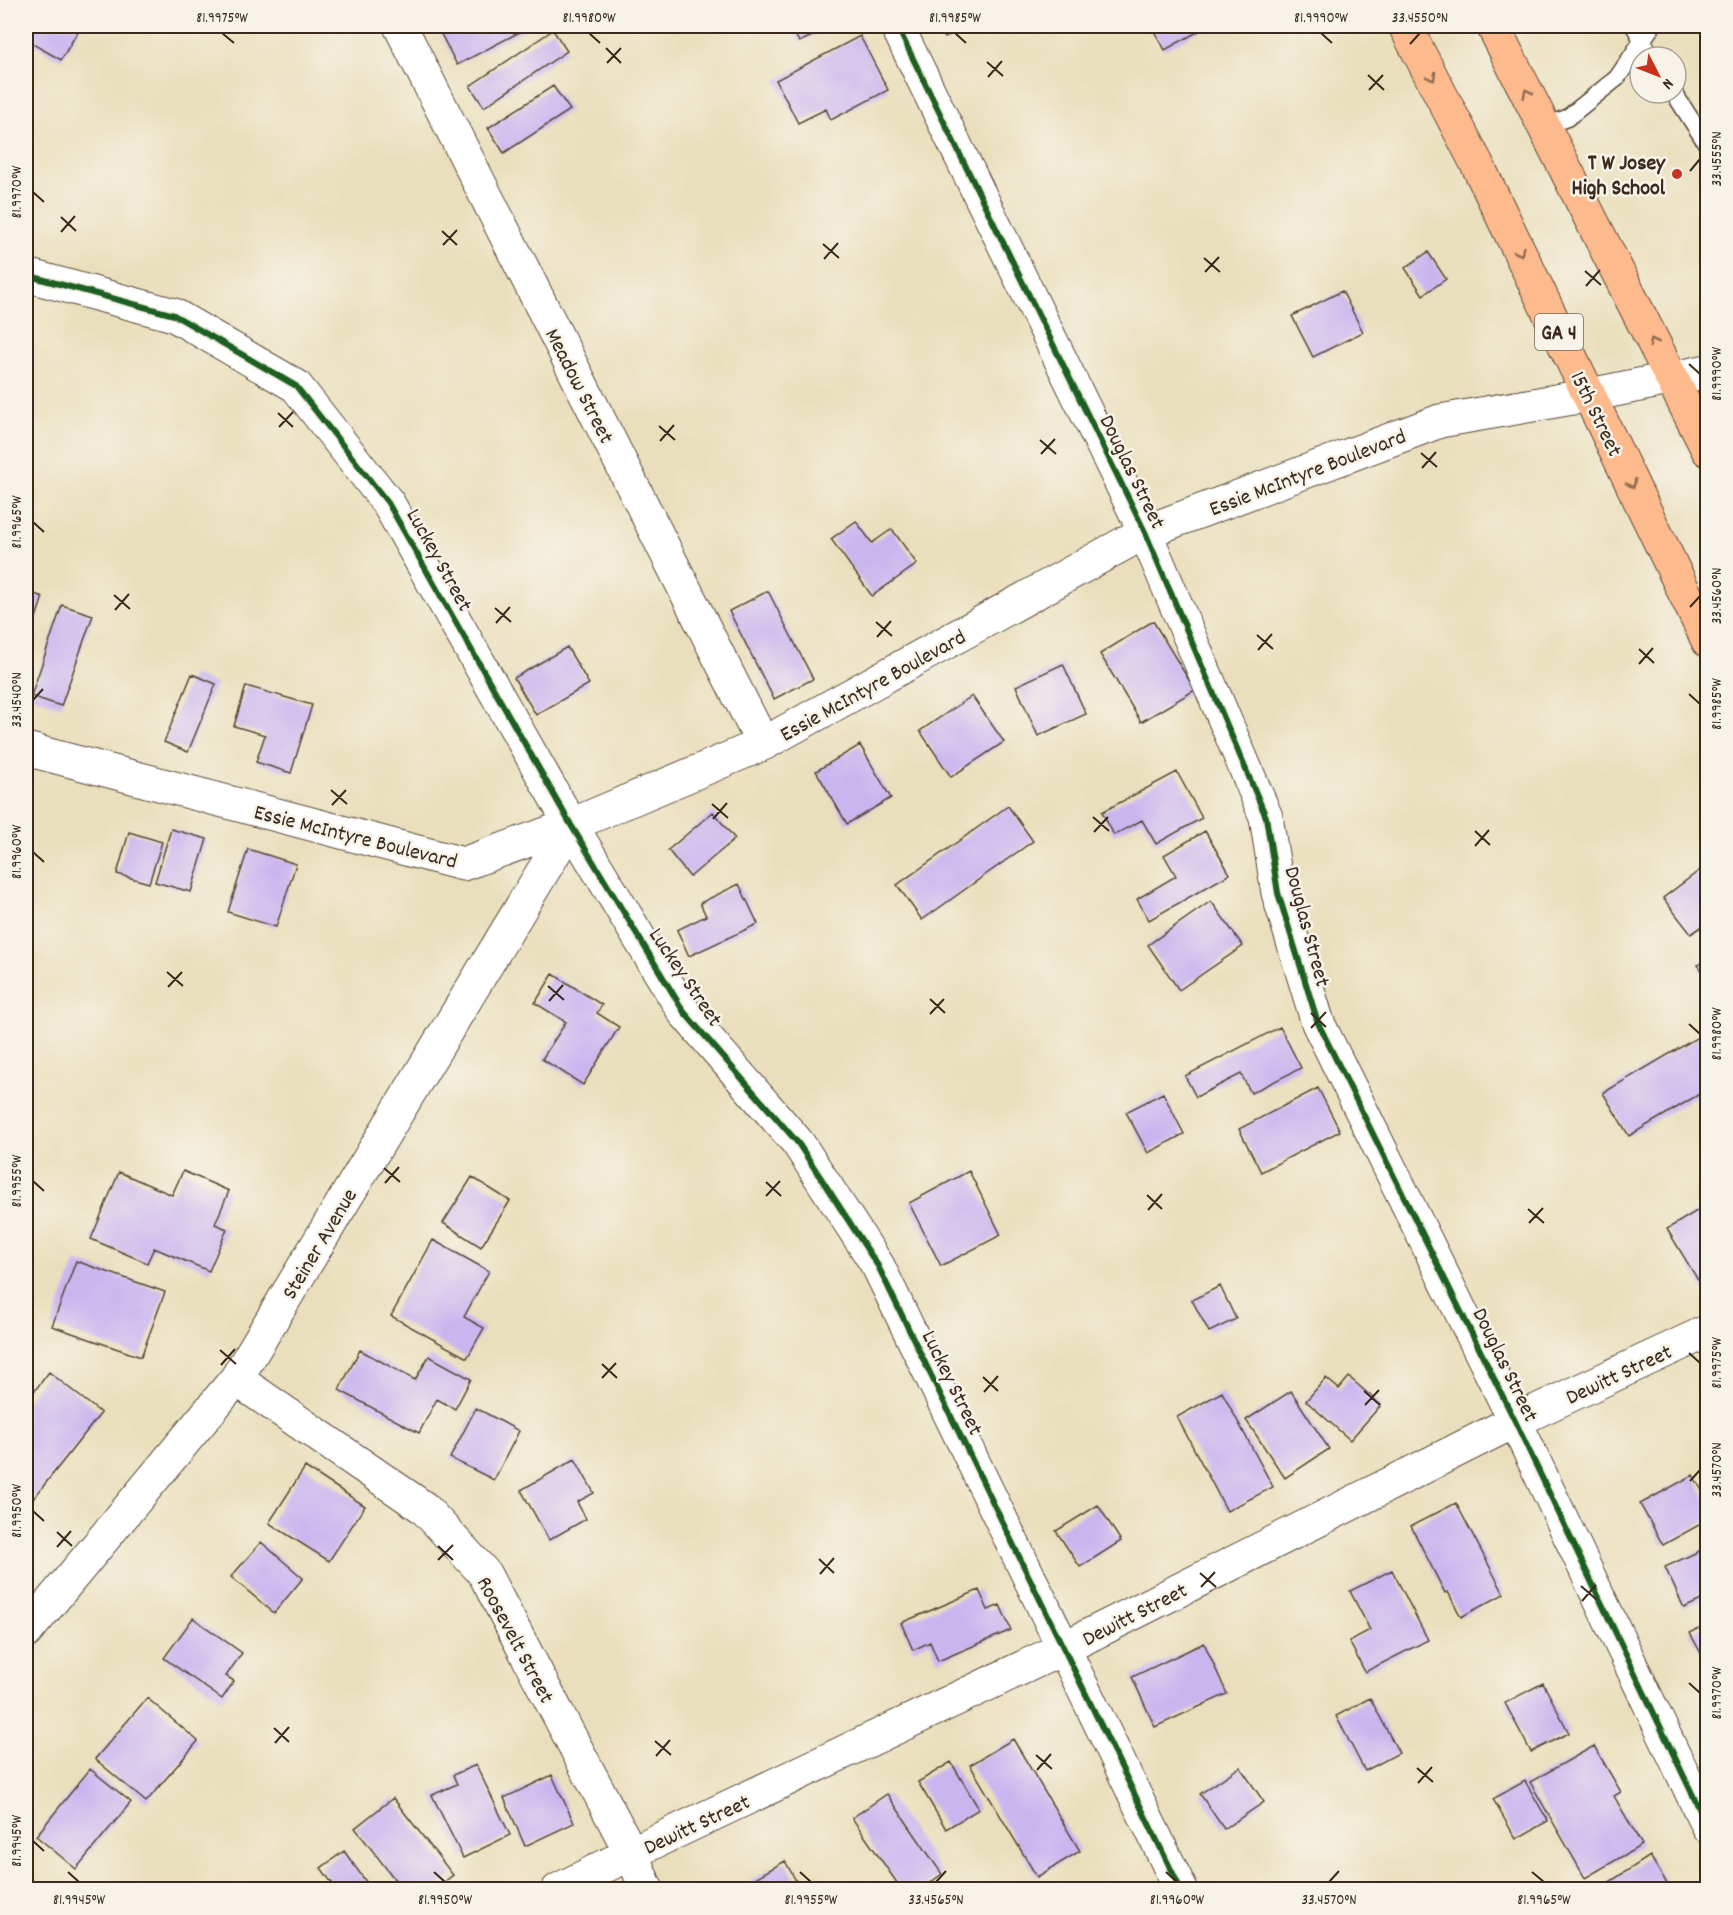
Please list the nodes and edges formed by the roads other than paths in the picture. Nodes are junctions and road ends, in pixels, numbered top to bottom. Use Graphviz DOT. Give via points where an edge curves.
graph roads {
  1 [pos="400,26"];
  2 [pos="897,26"];
  3 [pos="1405,26"];
  4 [pos="1493,26"];
  5 [pos="1652,26"];
  6 [pos="1638,33"];
  7 [pos="1681,105"];
  8 [pos="1544,126"];
  9 [pos="1707,146"];
  10 [pos="26,274"];
  11 [pos="1707,371"];
  12 [pos="1671,377"];
  13 [pos="1590,395"];
  14 [pos="1707,450"];
  15 [pos="1145,532"];
  16 [pos="1707,641"];
  17 [pos="763,744"];
  18 [pos="26,749"];
  19 [pos="571,825"];
  20 [pos="1707,1331"];
  21 [pos="236,1379"];
  22 [pos="1515,1422"];
  23 [pos="26,1632"];
  24 [pos="1064,1648"];
  25 [pos="1707,1827"];
  26 [pos="631,1853"];
  27 [pos="558,1890"];
  28 [pos="647,1890"];
  29 [pos="1181,1890"];
  1 -- 17 [label="street, Meadow Street"];
  2 -- 15 [label="street, Douglas Street"];
  3 -- 13 [label="main road, 15th Street / GA 4, one-way"];
  8 -- 4 [label="main road, one-way"];
  5 -- 6 [label="lane"];
  6 -- 8 [label="lane" via="1617,78 1567,118"];
  7 -- 9 [label="lane"];
  12 -- 8 [label="main road, one-way"];
  10 -- 19 [label="street, Luckey Street" via="174,315 296,386 388,503"];
  11 -- 12 [label="street, Essie McIntyre Boulevard"];
  12 -- 13 [label="street, Essie McIntyre Boulevard"];
  12 -- 14 [label="main road"];
  13 -- 15 [label="street, Essie McIntyre Boulevard" via="1440,421"];
  13 -- 16 [label="main road, 15th Street / GA 4, one-way"];
  15 -- 17 [label="street, Essie McIntyre Boulevard"];
  15 -- 22 [label="street, Douglas Street" via="1266,817 1278,893 1318,1023"];
  17 -- 19 [label="street, Essie McIntyre Boulevard"];
  18 -- 19 [label="street, Essie McIntyre Boulevard" via="463,864"];
  19 -- 21 [label="street, Steiner Avenue"];
  19 -- 24 [label="street, Luckey Street" via="684,1012 798,1143 878,1266"];
  20 -- 22 [label="street, Dewitt Street"];
  21 -- 23 [label="street, Steiner Avenue"];
  21 -- 26 [label="street, Roosevelt Street" via="424,1508 484,1573"];
  22 -- 24 [label="street, Dewitt Street"];
  22 -- 25 [label="street, Douglas Street"];
  24 -- 26 [label="street, Dewitt Street"];
  24 -- 29 [label="street, Luckey Street"];
  26 -- 27 [label="street, Dewitt Street"];
  26 -- 28 [label="street, Roosevelt Street"];
}
